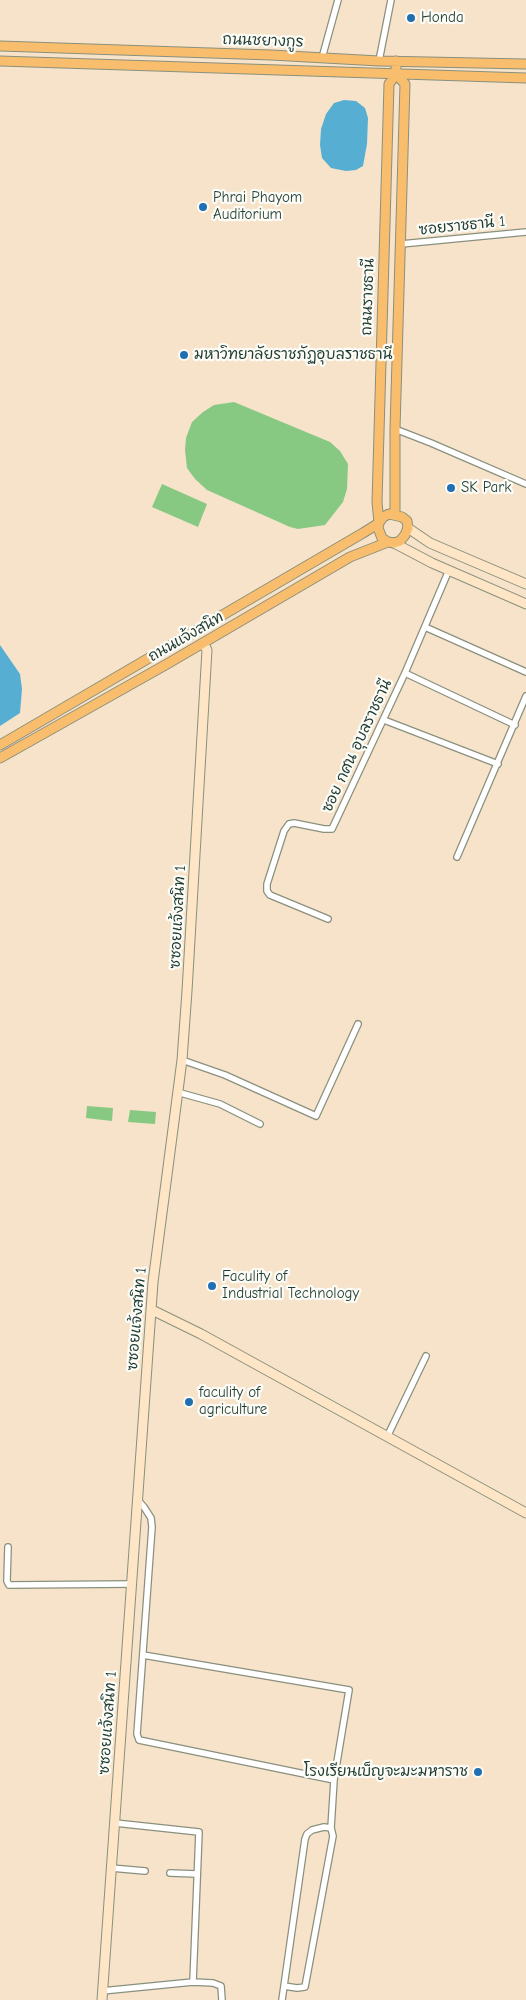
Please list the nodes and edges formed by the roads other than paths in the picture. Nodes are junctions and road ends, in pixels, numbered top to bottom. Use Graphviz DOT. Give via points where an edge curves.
graph roads {
  1 [pos="338,0"];
  2 [pos="391,0"];
  3 [pos="0,46"];
  4 [pos="322,58"];
  5 [pos="0,61"];
  6 [pos="379,61"];
  7 [pos="396,61"];
  8 [pos="526,64"];
  9 [pos="396,74"];
  10 [pos="526,78"];
  11 [pos="526,232"];
  12 [pos="401,244"];
  13 [pos="379,426"];
  14 [pos="395,429"];
  15 [pos="526,484"];
  16 [pos="395,514"];
  17 [pos="379,523"];
  18 [pos="408,528"];
  19 [pos="391,542"];
  20 [pos="448,570"];
  21 [pos="526,584"];
  22 [pos="526,604"];
  23 [pos="425,627"];
  24 [pos="203,643"];
  25 [pos="526,672"];
  26 [pos="405,673"];
  27 [pos="526,696"];
  28 [pos="384,720"];
  29 [pos="515,725"];
  30 [pos="0,745"];
  31 [pos="0,758"];
  32 [pos="498,764"];
  33 [pos="457,857"];
  34 [pos="328,918"];
  35 [pos="358,1024"];
  36 [pos="182,1060"];
  37 [pos="177,1092"];
  38 [pos="260,1124"];
  39 [pos="152,1310"];
  40 [pos="426,1356"];
  41 [pos="387,1437"];
  42 [pos="138,1500"];
  43 [pos="526,1513"];
  44 [pos="8,1547"];
  45 [pos="132,1584"];
  46 [pos="143,1655"];
  47 [pos="334,1780"];
  48 [pos="115,1823"];
  49 [pos="331,1828"];
  50 [pos="111,1868"];
  51 [pos="145,1871"];
  52 [pos="170,1873"];
  53 [pos="198,1874"];
  54 [pos="194,1982"];
  55 [pos="284,1986"];
  56 [pos="102,1995"];
  57 [pos="222,2000"];
  58 [pos="282,2000"];
  1 -- 4 [label="street"];
  2 -- 6 [label="street"];
  3 -- 4 [label="main road, ถนนชยางกูร"];
  4 -- 6 [label="main road, ถนนชยางกูร"];
  5 -- 9 [label="main road, ถนนชยางกูร"];
  6 -- 7 [label="main road, ถนนชยางกูร"];
  7 -- 8 [label="main road, ถนนชยางกูร"];
  7 -- 9 [label="main road, ถนนราชธานี"];
  9 -- 10 [label="main road, ถนนชยางกูร"];
  9 -- 12 [label="main road, ถนนราชธานี" via="405,84"];
  9 -- 13 [label="main road, ถนนราชธานี" via="389,84"];
  11 -- 12 [label="street, ซอยราชธานี 1"];
  12 -- 14 [label="main road, ถนนราชธานี"];
  13 -- 14 [label="main road"];
  13 -- 17 [label="main road, ถนนราชธานี"];
  14 -- 15 [label="street"];
  14 -- 16 [label="main road, ถนนราชธานี"];
  16 -- 17 [label="main road" via="383,517"];
  16 -- 18 [label="main road" via="407,521"];
  17 -- 19 [label="main road" via="382,538"];
  17 -- 30 [label="main road, ถนนแจ้งสนิท"];
  18 -- 19 [label="main road" via="400,541"];
  18 -- 21 [label="street" via="430,543"];
  19 -- 20 [label="street"];
  19 -- 24 [label="main road, ถนนแจ้งสนิท" via="350,558"];
  20 -- 22 [label="street"];
  20 -- 23 [label="street, ซอย กศน อุบลราชธานี"];
  23 -- 25 [label="street"];
  23 -- 26 [label="street, ซอย กศน อุบลราชธานี"];
  24 -- 31 [label="main road, ถนนแจ้งสนิท"];
  24 -- 36 [label="street, ซซอยแจ้งสนิท 1" via="207,650"];
  26 -- 28 [label="street, ซอย กศน อุบลราชธานี"];
  26 -- 29 [label="street, ซอย กศน อุบลราชธานี"];
  27 -- 29 [label="street"];
  28 -- 32 [label="street"];
  28 -- 34 [label="street, ซอย กศน อุบลราชธานี" via="332,828 289,824 267,884 270,895"];
  29 -- 32 [label="street"];
  32 -- 33 [label="street"];
  35 -- 36 [label="street" via="316,1116 225,1075"];
  36 -- 37 [label="street, ซซอยแจ้งสนิท 1"];
  37 -- 38 [label="street" via="220,1104"];
  37 -- 39 [label="street, ซซอยแจ้งสนิท 1"];
  39 -- 41 [label="street"];
  39 -- 42 [label="street, ซซอยแจ้งสนิท 1"];
  40 -- 41 [label="street"];
  41 -- 43 [label="street"];
  42 -- 45 [label="street, ซซอยแจ้งสนิท 1"];
  42 -- 46 [label="street" via="151,1518 152,1527"];
  44 -- 45 [label="street" via="6,1581 10,1585"];
  45 -- 48 [label="street, ซซอยแจ้งสนิท 1"];
  46 -- 47 [label="street" via="138,1740"];
  46 -- 47 [label="street" via="349,1690"];
  47 -- 49 [label="street"];
  48 -- 50 [label="street, ซซอยแจ้งสนิท 1"];
  48 -- 53 [label="street" via="199,1832"];
  49 -- 55 [label="street" via="312,1830 305,1840"];
  49 -- 55 [label="street" via="333,1836 305,1987"];
  50 -- 51 [label="street"];
  50 -- 56 [label="street, ซซอยแจ้งสนิท 1"];
  52 -- 53 [label="street"];
  53 -- 54 [label="street"];
  54 -- 56 [label="street"];
  54 -- 57 [label="street" via="217,1984 222,1990"];
  55 -- 58 [label="street"];
}
